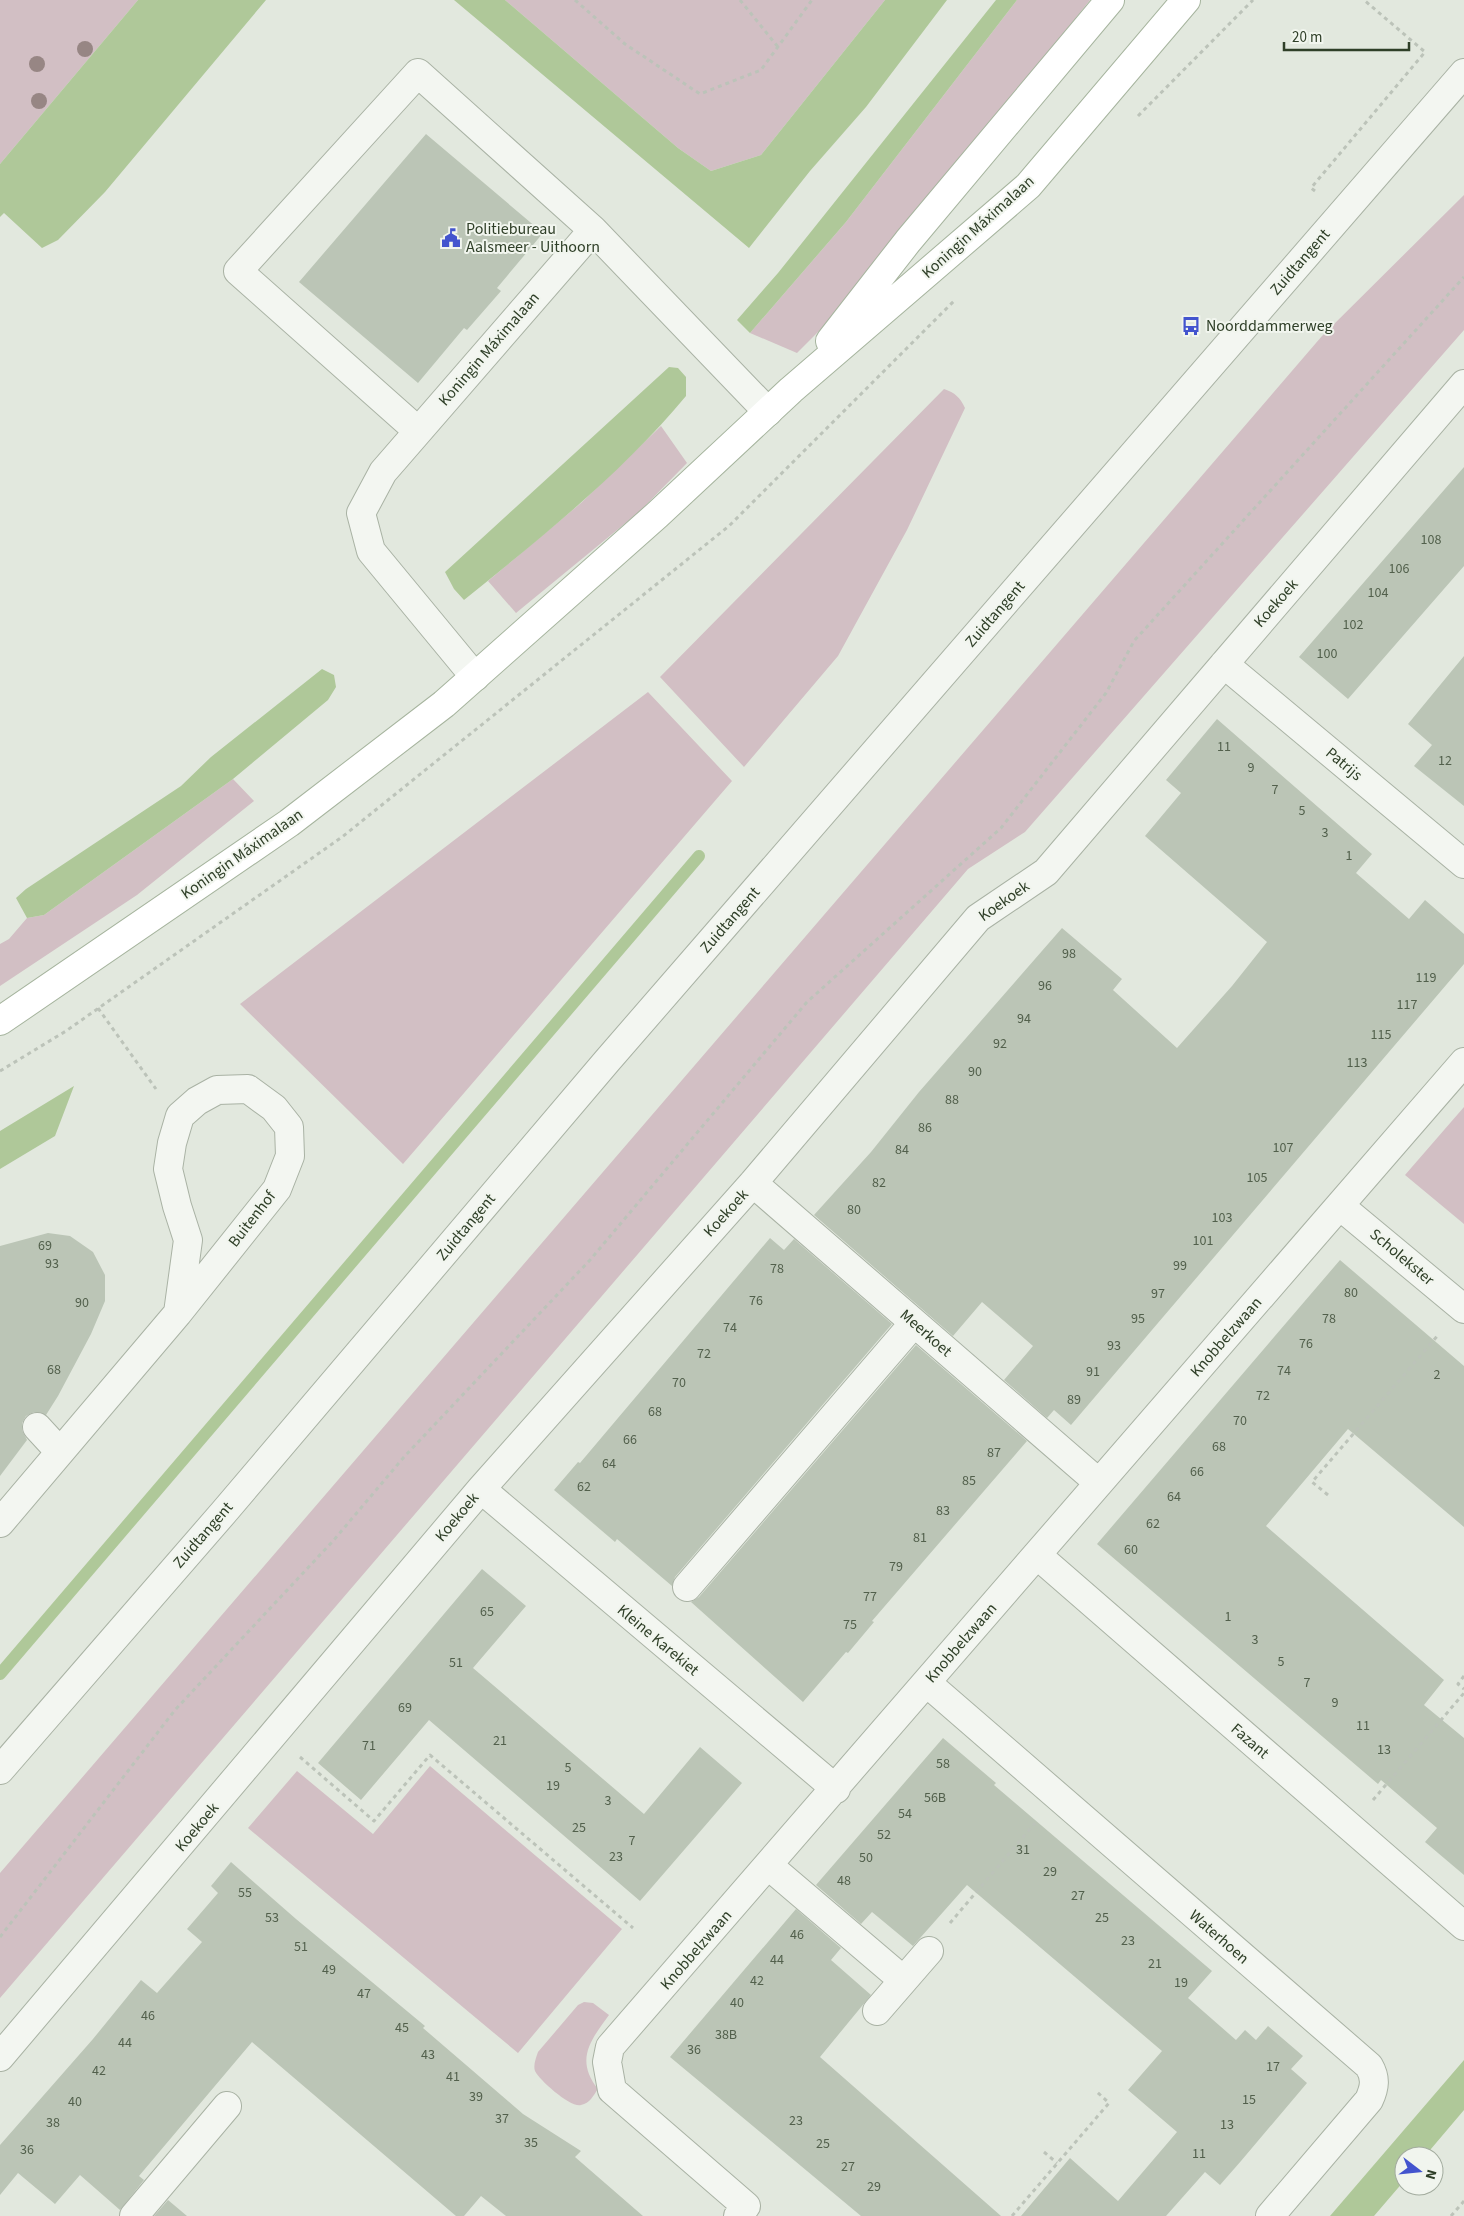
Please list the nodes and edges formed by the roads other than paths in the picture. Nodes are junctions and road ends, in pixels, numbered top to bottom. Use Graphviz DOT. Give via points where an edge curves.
graph roads {
  1 [pos="1110,0"];
  2 [pos="1186,0"];
  3 [pos="1464,72"];
  4 [pos="593,230"];
  5 [pos="1464,384"];
  6 [pos="791,390"];
  7 [pos="768,412"];
  8 [pos="418,431"];
  9 [pos="1224,664"];
  10 [pos="475,677"];
  11 [pos="1464,864"];
  12 [pos="0,1021"];
  13 [pos="1464,1062"];
  14 [pos="753,1183"];
  15 [pos="1340,1206"];
  16 [pos="1463,1308"];
  17 [pos="178,1313"];
  18 [pos="914,1323"];
  19 [pos="37,1428"];
  20 [pos="60,1452"];
  21 [pos="1099,1483"];
  22 [pos="481,1489"];
  23 [pos="0,1523"];
  24 [pos="1037,1555"];
  25 [pos="687,1587"];
  26 [pos="927,1683"];
  27 [pos="0,1770"];
  28 [pos="836,1789"];
  29 [pos="769,1866"];
  30 [pos="1464,1926"];
  31 [pos="929,1951"];
  32 [pos="903,1980"];
  33 [pos="877,2011"];
  34 [pos="0,2057"];
  35 [pos="227,2106"];
  36 [pos="747,2213"];
  37 [pos="134,2216"];
  38 [pos="1270,2216"];
  1 -- 6 [label="main road, Koningin Máximalaan" via="908,240"];
  2 -- 6 [label="main road, Koningin Máximalaan" via="1028,186"];
  3 -- 27 [label="street, Zuidtangent" via="607,1061"];
  4 -- 7 [label="street"];
  4 -- 8 [label="street, Koningin Máximalaan"];
  4 -- 8 [label="street" via="418,73 238,271"];
  5 -- 9 [label="street, Koekoek"];
  6 -- 7 [label="main road, Koningin Máximalaan"];
  7 -- 10 [label="main road, Koningin Máximalaan" via="657,516"];
  8 -- 10 [label="street, Koningin Máximalaan" via="383,472 361,513 371,551"];
  9 -- 11 [label="street, Patrijs"];
  9 -- 14 [label="street, Koekoek" via="1046,872 978,918"];
  10 -- 12 [label="main road, Koningin Máximalaan" via="289,823"];
  13 -- 15 [label="street, Knobbelzwaan"];
  14 -- 18 [label="street, Meerkoet"];
  14 -- 22 [label="street, Koekoek"];
  15 -- 16 [label="street, Scholekster"];
  15 -- 21 [label="street, Knobbelzwaan"];
  17 -- 17 [label="street, Buitenhof" via="276,1189 290,1156 288,1127 274,1108 248,1089 217,1090 180,1116 168,1169 188,1240"];
  17 -- 20 [label="street, Buitenhof"];
  18 -- 21 [label="street, Meerkoet"];
  18 -- 25 [label="street"];
  19 -- 20 [label="street"];
  20 -- 23 [label="street, Buitenhof"];
  21 -- 24 [label="street, Knobbelzwaan"];
  22 -- 28 [label="street, Kleine Karekiet"];
  22 -- 34 [label="street, Koekoek"];
  24 -- 26 [label="street, Knobbelzwaan"];
  24 -- 30 [label="street, Fazant"];
  26 -- 28 [label="street, Knobbelzwaan"];
  26 -- 38 [label="street, Waterhoen" via="1369,2066 1374,2076 1370,2100"];
  28 -- 29 [label="street, Knobbelzwaan"];
  29 -- 32 [label="street"];
  29 -- 36 [label="street, Knobbelzwaan" via="610,2047 607,2062 612,2090"];
  31 -- 32 [label="street"];
  32 -- 33 [label="street"];
  35 -- 37 [label="street"];
}
